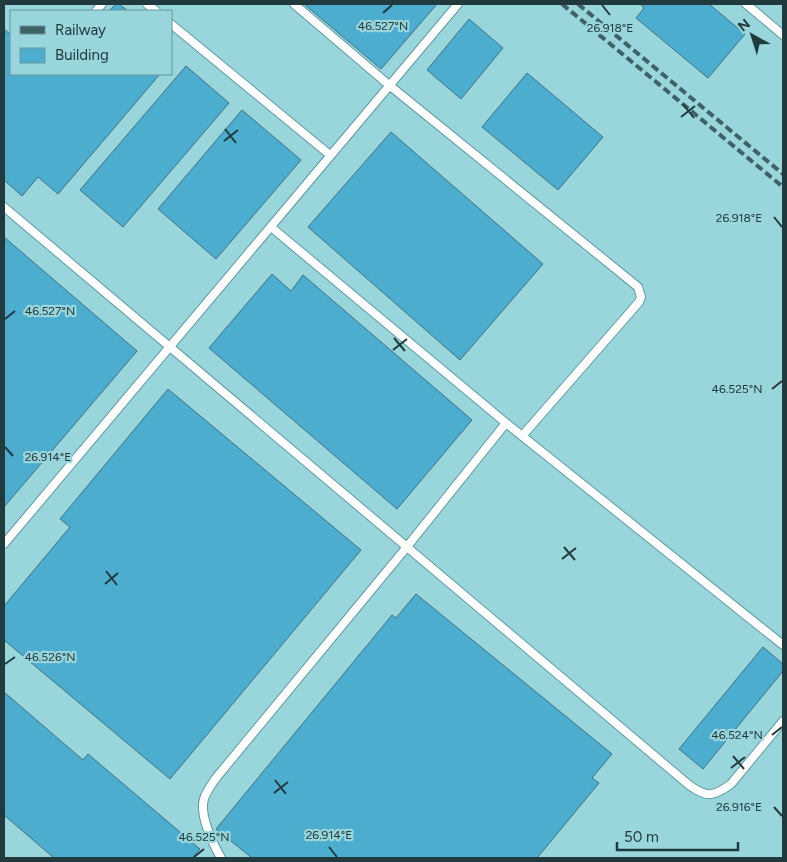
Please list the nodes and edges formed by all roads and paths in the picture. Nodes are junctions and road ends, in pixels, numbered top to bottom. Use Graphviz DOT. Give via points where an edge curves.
graph roads {
  1 [pos="294,4"];
  2 [pos="458,4"];
  3 [pos="746,4"];
  4 [pos="172,25"];
  5 [pos="783,35"];
  6 [pos="389,85"];
  7 [pos="330,156"];
  8 [pos="4,207"];
  9 [pos="271,227"];
  10 [pos="170,347"];
  11 [pos="506,423"];
  12 [pos="523,436"];
  13 [pos="4,544"];
  14 [pos="406,548"];
  15 [pos="783,645"];
  16 [pos="783,721"];
  17 [pos="221,858"];
  1 -- 6 [label="lane"];
  2 -- 6 [label="lane"];
  3 -- 5 [label="lane"];
  4 -- 7 [label="lane"];
  6 -- 7 [label="lane"];
  6 -- 12 [label="lane" via="641,292 639,302"];
  7 -- 9 [label="lane"];
  8 -- 10 [label="lane"];
  9 -- 10 [label="lane"];
  9 -- 11 [label="lane"];
  10 -- 13 [label="lane"];
  10 -- 14 [label="lane"];
  11 -- 12 [label="lane"];
  11 -- 14 [label="lane"];
  12 -- 15 [label="lane"];
  14 -- 16 [label="lane" via="698,792 709,795 731,784"];
  14 -- 17 [label="lane" via="216,778 203,799 204,818"];
}
